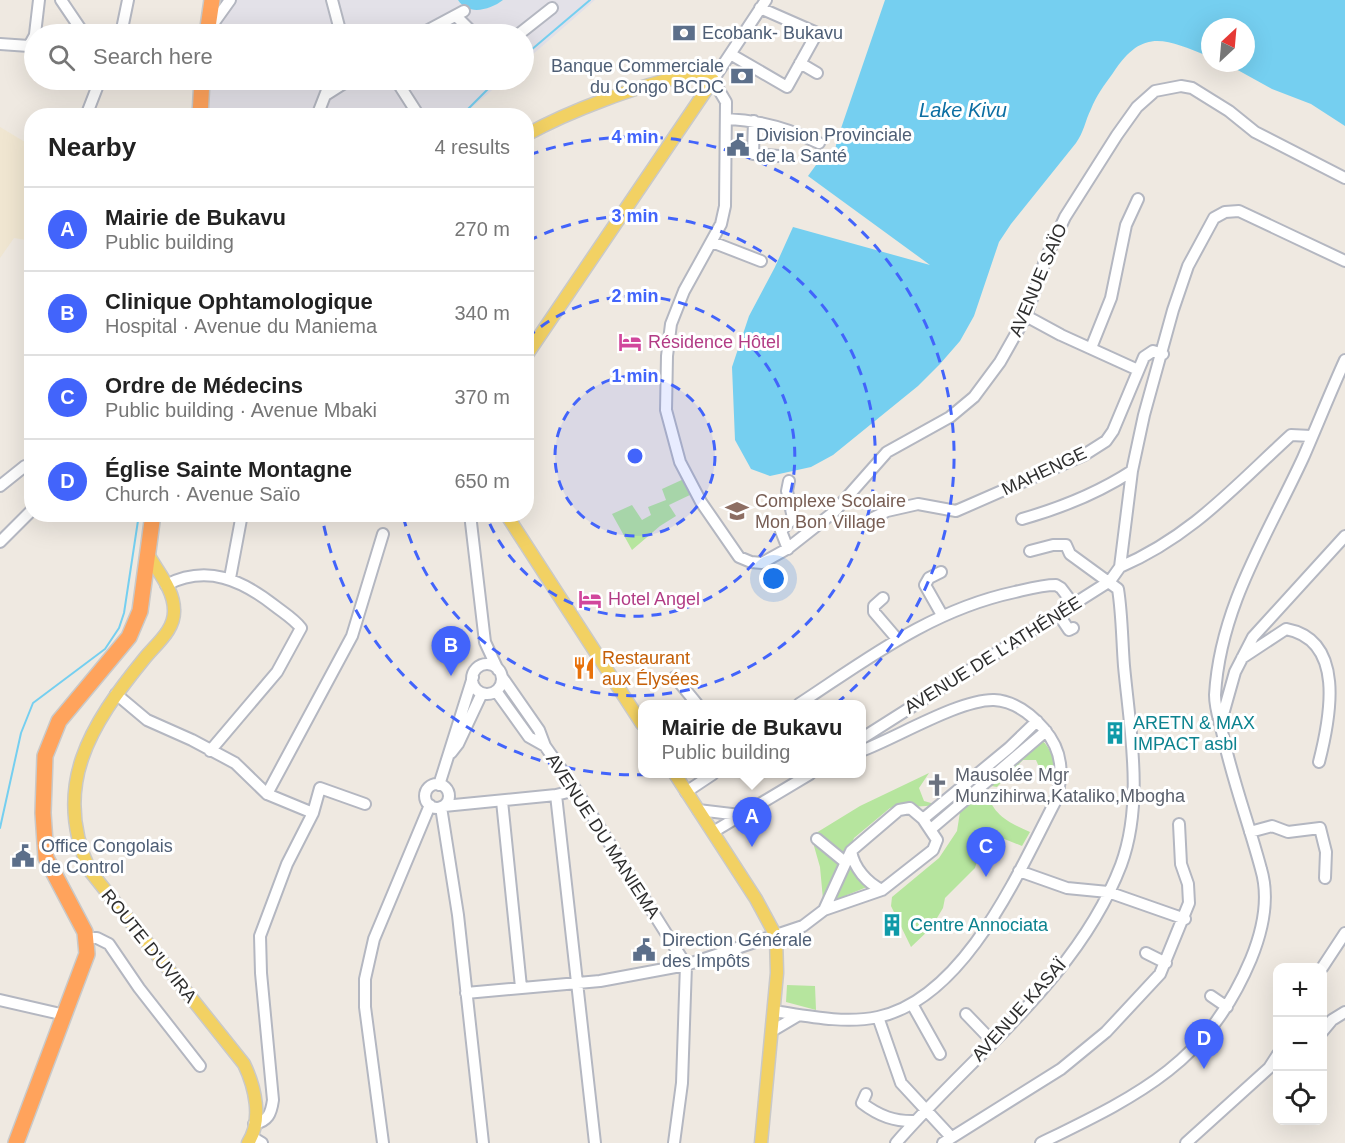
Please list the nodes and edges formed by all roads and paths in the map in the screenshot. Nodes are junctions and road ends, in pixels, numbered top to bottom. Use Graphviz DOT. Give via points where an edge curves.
graph roads {
  1 [pos="39,0"];
  2 [pos="61,0"];
  3 [pos="128,0"];
  4 [pos="212,0"];
  5 [pos="230,0"];
  6 [pos="332,0"];
  7 [pos="763,4"];
  8 [pos="552,8"];
  9 [pos="36,24"];
  10 [pos="77,24"];
  11 [pos="123,24"];
  12 [pos="208,24"];
  13 [pos="213,24"];
  14 [pos="338,24"];
  15 [pos="440,24"];
  16 [pos="467,24"];
  17 [pos="532,24"];
  18 [pos="0,44"];
  19 [pos="24,46"];
  20 [pos="732,55"];
  21 [pos="800,63"];
  22 [pos="817,73"];
  23 [pos="713,80"];
  24 [pos="95,90"];
  25 [pos="201,90"];
  26 [pos="328,90"];
  27 [pos="333,90"];
  28 [pos="402,90"];
  29 [pos="327,94"];
  30 [pos="87,108"];
  31 [pos="200,108"];
  32 [pos="321,108"];
  33 [pos="414,108"];
  34 [pos="726,120"];
  35 [pos="754,121"];
  36 [pos="534,131"];
  37 [pos="819,143"];
  38 [pos="779,156"];
  39 [pos="1345,178"];
  40 [pos="1138,199"];
  41 [pos="712,242"];
  42 [pos="761,261"];
  43 [pos="1345,261"];
  44 [pos="1026,316"];
  45 [pos="534,344"];
  46 [pos="1091,348"];
  47 [pos="1163,354"];
  48 [pos="1345,360"];
  49 [pos="1138,370"];
  50 [pos="1311,436"];
  51 [pos="24,466"];
  52 [pos="1132,471"];
  53 [pos="789,481"];
  54 [pos="0,486"];
  55 [pos="24,518"];
  56 [pos="873,518"];
  57 [pos="1022,519"];
  58 [pos="152,522"];
  59 [pos="240,522"];
  60 [pos="471,522"];
  61 [pos="511,522"];
  62 [pos="383,534"];
  63 [pos="1345,536"];
  64 [pos="0,542"];
  65 [pos="788,549"];
  66 [pos="1030,551"];
  67 [pos="149,556"];
  68 [pos="1120,567"];
  69 [pos="941,572"];
  70 [pos="230,578"];
  71 [pos="1110,581"];
  72 [pos="166,585"];
  73 [pos="883,598"];
  74 [pos="1074,605"];
  75 [pos="942,615"];
  76 [pos="1059,615"];
  77 [pos="1073,628"];
  78 [pos="898,640"];
  79 [pos="485,642"];
  80 [pos="1242,658"];
  81 [pos="500,673"];
  82 [pos="474,674"];
  83 [pos="675,677"];
  84 [pos="496,691"];
  85 [pos="482,693"];
  86 [pos="116,694"];
  87 [pos="693,700"];
  88 [pos="807,700"];
  89 [pos="1218,716"];
  90 [pos="638,718"];
  91 [pos="1037,721"];
  92 [pos="1046,731"];
  93 [pos="866,736"];
  94 [pos="545,746"];
  95 [pos="866,749"];
  96 [pos="210,751"];
  97 [pos="1013,752"];
  98 [pos="451,753"];
  99 [pos="1319,762"];
  100 [pos="677,778"];
  101 [pos="707,778"];
  102 [pos="803,778"];
  103 [pos="979,780"];
  104 [pos="439,785"];
  105 [pos="576,790"];
  106 [pos="686,792"];
  107 [pos="267,794"];
  108 [pos="556,795"];
  109 [pos="502,801"];
  110 [pos="365,804"];
  111 [pos="438,806"];
  112 [pos="698,810"];
  113 [pos="313,813"];
  114 [pos="740,815"];
  115 [pos="923,819"];
  116 [pos="1179,824"];
  117 [pos="931,829"];
  118 [pos="713,832"];
  119 [pos="1250,832"];
  120 [pos="817,840"];
  121 [pos="851,851"];
  122 [pos="845,862"];
  123 [pos="1019,871"];
  124 [pos="1326,878"];
  125 [pos="882,890"];
  126 [pos="1108,892"];
  127 [pos="824,910"];
  128 [pos="1185,919"];
  129 [pos="1345,933"];
  130 [pos="776,936"];
  131 [pos="87,938"];
  132 [pos="1146,953"];
  133 [pos="1166,963"];
  134 [pos="1325,963"];
  135 [pos="686,965"];
  136 [pos="578,982"];
  137 [pos="521,987"];
  138 [pos="466,993"];
  139 [pos="1211,996"];
  140 [pos="0,1000"];
  141 [pos="912,1004"];
  142 [pos="1227,1007"];
  143 [pos="774,1011"];
  144 [pos="1345,1012"];
  145 [pos="966,1014"];
  146 [pos="65,1015"];
  147 [pos="799,1015"];
  148 [pos="878,1017"];
  149 [pos="1327,1027"];
  150 [pos="772,1031"];
  151 [pos="992,1041"];
  152 [pos="940,1054"];
  153 [pos="1273,1062"];
  154 [pos="200,1066"];
  155 [pos="866,1094"];
  156 [pos="926,1109"];
  157 [pos="916,1121"];
  158 [pos="254,1137"];
  159 [pos="947,1140"];
  160 [pos="15,1143"];
  161 [pos="383,1143"];
  162 [pos="483,1143"];
  163 [pos="595,1143"];
  164 [pos="674,1143"];
  165 [pos="761,1143"];
  166 [pos="896,1143"];
  167 [pos="1041,1143"];
  168 [pos="1186,1143"];
  1 -- 9 [label="street"];
  2 -- 10 [label="street"];
  3 -- 11 [label="street"];
  4 -- 12 [label="highway"];
  5 -- 13 [label="street"];
  6 -- 14 [label="street"];
  7 -- 20 [label="street"];
  7 -- 21 [label="street" via="817,33"];
  8 -- 17 [label="street"];
  15 -- 16 [label="street" via="460,13"];
  18 -- 19 [label="street"];
  20 -- 21 [label="street" via="787,87"];
  20 -- 23 [label="street"];
  21 -- 22 [label="street"];
  23 -- 34 [label="street, AVENUE SAÏO" via="726,102"];
  23 -- 36 [label="main road" via="687,76"];
  23 -- 45 [label="main road"];
  24 -- 30 [label="street"];
  25 -- 31 [label="highway"];
  26 -- 29 [label="street"];
  27 -- 29 [label="street"];
  28 -- 33 [label="street"];
  29 -- 32 [label="street"];
  34 -- 35 [label="street"];
  34 -- 41 [label="street, AVENUE SAÏO" via="725,206"];
  35 -- 37 [label="street" via="800,133"];
  35 -- 38 [label="street" via="753,154"];
  39 -- 44 [label="street, AVENUE SAÏO" via="1255,132 1192,88 1155,91 1130,116 1065,217"];
  40 -- 46 [label="street" via="1126,225 1111,298"];
  41 -- 42 [label="street"];
  41 -- 65 [label="street, AVENUE SAÏO" via="684,291 671,324 665,381 670,430 693,488 739,557 762,563"];
  43 -- 47 [label="street" via="1239,211 1225,212 1214,218 1188,266"];
  44 -- 46 [label="street"];
  44 -- 65 [label="street, AVENUE SAÏO" via="1000,362 969,402 887,452 834,512"];
  46 -- 49 [label="street"];
  47 -- 49 [label="street, MAHENGE" via="1149,353"];
  47 -- 52 [label="street"];
  48 -- 50 [label="street"];
  49 -- 56 [label="street, MAHENGE" via="1113,431 1106,441 1084,455 956,511 918,504"];
  50 -- 68 [label="street" via="1291,435 1197,523 1151,553"];
  50 -- 89 [label="street" via="1262,536 1228,620 1215,695"];
  51 -- 54 [label="street"];
  52 -- 57 [label="street" via="1093,494"];
  52 -- 68 [label="street"];
  53 -- 65 [label="street" via="787,491 794,518 780,531"];
  55 -- 64 [label="street"];
  58 -- 67 [label="highway"];
  59 -- 70 [label="street"];
  60 -- 79 [label="street"];
  61 -- 90 [label="main road"];
  62 -- 107 [label="street" via="352,636"];
  63 -- 80 [label="street" via="1253,637"];
  66 -- 71 [label="street" via="1066,545 1070,554"];
  67 -- 72 [label="main road, ROUTE D'UVIRA"];
  67 -- 131 [label="highway" via="140,610 129,638 58,721 45,756 46,858"];
  68 -- 71 [label="street, AVENUE DE L'ATHÉNÉE"];
  69 -- 75 [label="street" via="925,585"];
  70 -- 72 [label="street" via="188,576"];
  70 -- 96 [label="street" via="263,596 301,630 278,672"];
  71 -- 74 [label="street, AVENUE DE L'ATHÉNÉE"];
  71 -- 126 [label="street, AVENUE KASAÏ" via="1120,598 1133,770 1127,836 1121,864"];
  72 -- 86 [label="main road, ROUTE D'UVIRA" via="173,601 172,624"];
  73 -- 78 [label="street" via="874,606 874,612"];
  74 -- 75 [label="street" via="1061,588 1046,585 981,599"];
  74 -- 76 [label="street, AVENUE DE L'ATHÉNÉE"];
  75 -- 78 [label="street"];
  76 -- 77 [label="street" via="1069,630"];
  76 -- 93 [label="street, AVENUE DE L'ATHÉNÉE"];
  78 -- 88 [label="street"];
  79 -- 81 [label="street, AVENUE DU MANIEMA"];
  79 -- 82 [label="street"];
  80 -- 89 [label="street" via="1234,672 1224,711"];
  80 -- 99 [label="street" via="1286,629 1310,636 1322,649 1333,672 1333,687"];
  81 -- 82 [label="street" via="489,665"];
  81 -- 84 [label="street"];
  81 -- 94 [label="street, AVENUE DU MANIEMA" via="539,730"];
  82 -- 85 [label="street" via="474,686"];
  82 -- 98 [label="street" via="451,742"];
  83 -- 87 [label="street"];
  84 -- 85 [label="street"];
  84 -- 94 [label="street" via="529,737"];
  85 -- 98 [label="street"];
  86 -- 96 [label="street" via="147,720"];
  86 -- 158 [label="main road, ROUTE D'UVIRA" via="80,762 73,800 79,847 90,872 114,904 244,1064 257,1102"];
  89 -- 119 [label="street"];
  91 -- 92 [label="street"];
  91 -- 95 [label="street" via="1016,706 982,700"];
  91 -- 97 [label="street"];
  92 -- 97 [label="street"];
  92 -- 123 [label="street" via="1058,747 1061,760 1059,788"];
  94 -- 105 [label="street, AVENUE DU MANIEMA"];
  96 -- 107 [label="street" via="235,763"];
  97 -- 103 [label="street"];
  98 -- 104 [label="street"];
  100 -- 106 [label="main road"];
  101 -- 106 [label="street"];
  102 -- 114 [label="street"];
  103 -- 115 [label="street"];
  103 -- 117 [label="street"];
  104 -- 111 [label="street" via="448,796"];
  104 -- 111 [label="street" via="426,792 426,800"];
  105 -- 108 [label="street"];
  105 -- 135 [label="street, AVENUE DU MANIEMA"];
  106 -- 112 [label="main road"];
  107 -- 113 [label="street"];
  108 -- 109 [label="street"];
  108 -- 136 [label="street"];
  109 -- 111 [label="street"];
  109 -- 137 [label="street"];
  110 -- 113 [label="street" via="320,788"];
  111 -- 138 [label="street" via="453,872"];
  111 -- 161 [label="street" via="374,939 365,977 365,1007"];
  112 -- 114 [label="street"];
  112 -- 118 [label="main road"];
  113 -- 158 [label="street" via="287,864 260,936 273,1100 270,1114"];
  114 -- 118 [label="street"];
  115 -- 117 [label="street"];
  115 -- 121 [label="street" via="910,808 899,810"];
  116 -- 128 [label="street" via="1181,864 1190,894"];
  117 -- 125 [label="street" via="937,840 933,850"];
  118 -- 130 [label="main road"];
  119 -- 124 [label="street" via="1272,826 1288,832 1320,828 1326,852"];
  119 -- 142 [label="street" via="1265,886 1263,920 1249,964"];
  120 -- 122 [label="street"];
  121 -- 122 [label="street"];
  121 -- 125 [label="street" via="853,862 872,885"];
  122 -- 127 [label="street"];
  123 -- 126 [label="street" via="1067,888"];
  123 -- 141 [label="street" via="984,933 958,964"];
  125 -- 127 [label="street"];
  126 -- 128 [label="street"];
  126 -- 151 [label="street, AVENUE KASAÏ" via="1057,973"];
  127 -- 130 [label="street" via="803,926"];
  128 -- 133 [label="street"];
  129 -- 134 [label="street"];
  130 -- 135 [label="street"];
  130 -- 143 [label="main road"];
  131 -- 146 [label="highway" via="87,954"];
  131 -- 154 [label="street" via="109,944"];
  132 -- 133 [label="street"];
  133 -- 159 [label="street" via="1147,991 1106,1032 1039,1085"];
  135 -- 136 [label="street"];
  135 -- 164 [label="street" via="682,1083"];
  136 -- 137 [label="street"];
  136 -- 163 [label="street"];
  137 -- 138 [label="street"];
  138 -- 162 [label="street"];
  139 -- 142 [label="street"];
  140 -- 146 [label="street"];
  141 -- 148 [label="street"];
  141 -- 152 [label="street"];
  142 -- 167 [label="street" via="1202,1040 1145,1090"];
  143 -- 147 [label="street"];
  143 -- 150 [label="main road"];
  144 -- 149 [label="street"];
  145 -- 151 [label="street"];
  146 -- 160 [label="highway"];
  147 -- 148 [label="street" via="834,1019"];
  147 -- 150 [label="street"];
  148 -- 156 [label="street" via="901,1083"];
  150 -- 165 [label="main road"];
  151 -- 156 [label="street, AVENUE KASAÏ"];
  153 -- 168 [label="street"];
  155 -- 157 [label="street" via="862,1103 889,1119"];
  156 -- 157 [label="street, AVENUE KASAÏ"];
  156 -- 159 [label="street"];
  157 -- 166 [label="street, AVENUE KASAÏ"];
}
